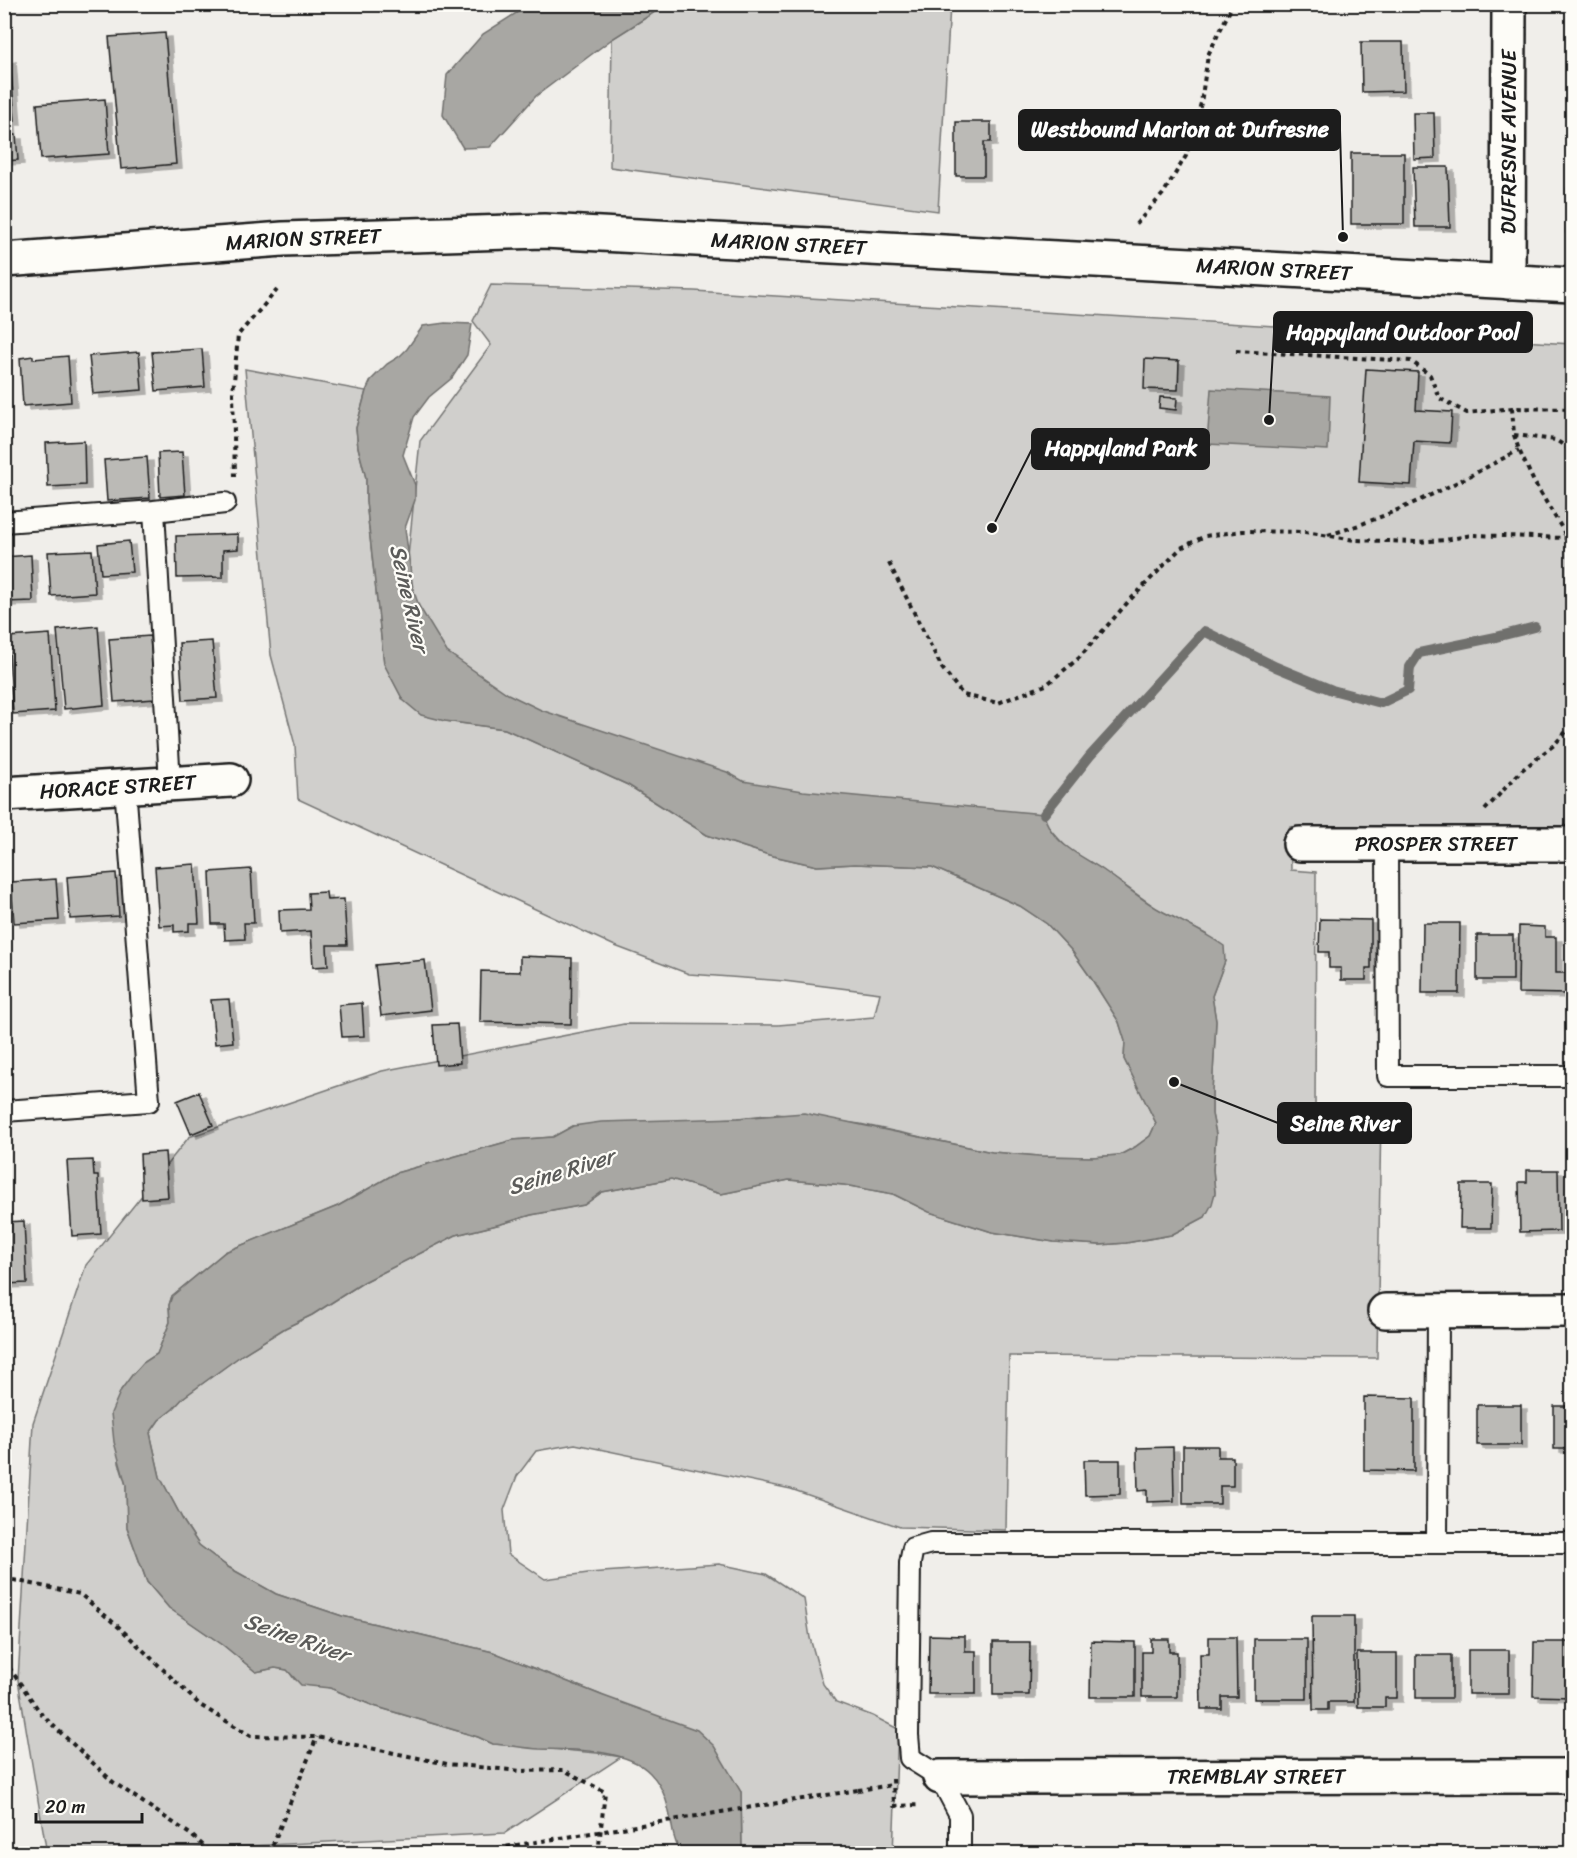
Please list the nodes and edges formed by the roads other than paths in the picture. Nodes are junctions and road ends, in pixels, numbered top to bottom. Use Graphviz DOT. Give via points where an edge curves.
graph roads {
  1 [pos="1509,4"];
  2 [pos="4,260"];
  3 [pos="1508,282"];
  4 [pos="1572,285"];
  5 [pos="225,503"];
  6 [pos="154,511"];
  7 [pos="4,522"];
  8 [pos="231,780"];
  9 [pos="171,783"];
  10 [pos="125,786"];
  11 [pos="4,794"];
  12 [pos="1300,844"];
  13 [pos="1387,844"];
  14 [pos="1572,844"];
  15 [pos="1572,1076"];
  16 [pos="4,1111"];
  17 [pos="1572,1310"];
  18 [pos="1385,1311"];
  19 [pos="1438,1311"];
  20 [pos="1437,1543"];
  21 [pos="1572,1543"];
  22 [pos="1572,1776"];
  23 [pos="940,1777"];
  24 [pos="960,1854"];
  1 -- 3 [label="street, DUFRESNE AVENUE"];
  2 -- 3 [label="street, MARION STREET" via="283,239 544,231"];
  3 -- 4 [label="street, MARION STREET"];
  5 -- 6 [label="lane"];
  6 -- 7 [label="lane"];
  6 -- 9 [label="lane"];
  8 -- 9 [label="street, HORACE STREET"];
  9 -- 10 [label="street, HORACE STREET"];
  10 -- 11 [label="street, HORACE STREET"];
  10 -- 16 [label="lane" via="149,1101"];
  12 -- 13 [label="street, PROSPER STREET"];
  13 -- 14 [label="street, PROSPER STREET"];
  13 -- 15 [label="lane" via="1388,1076"];
  17 -- 19 [label="street"];
  18 -- 19 [label="street"];
  19 -- 20 [label="lane"];
  20 -- 21 [label="lane"];
  20 -- 23 [label="lane" via="931,1543 913,1548 909,1563 910,1758"];
  22 -- 23 [label="street, TREMBLAY STREET"];
  23 -- 24 [label="lane" via="960,1815"];
}
